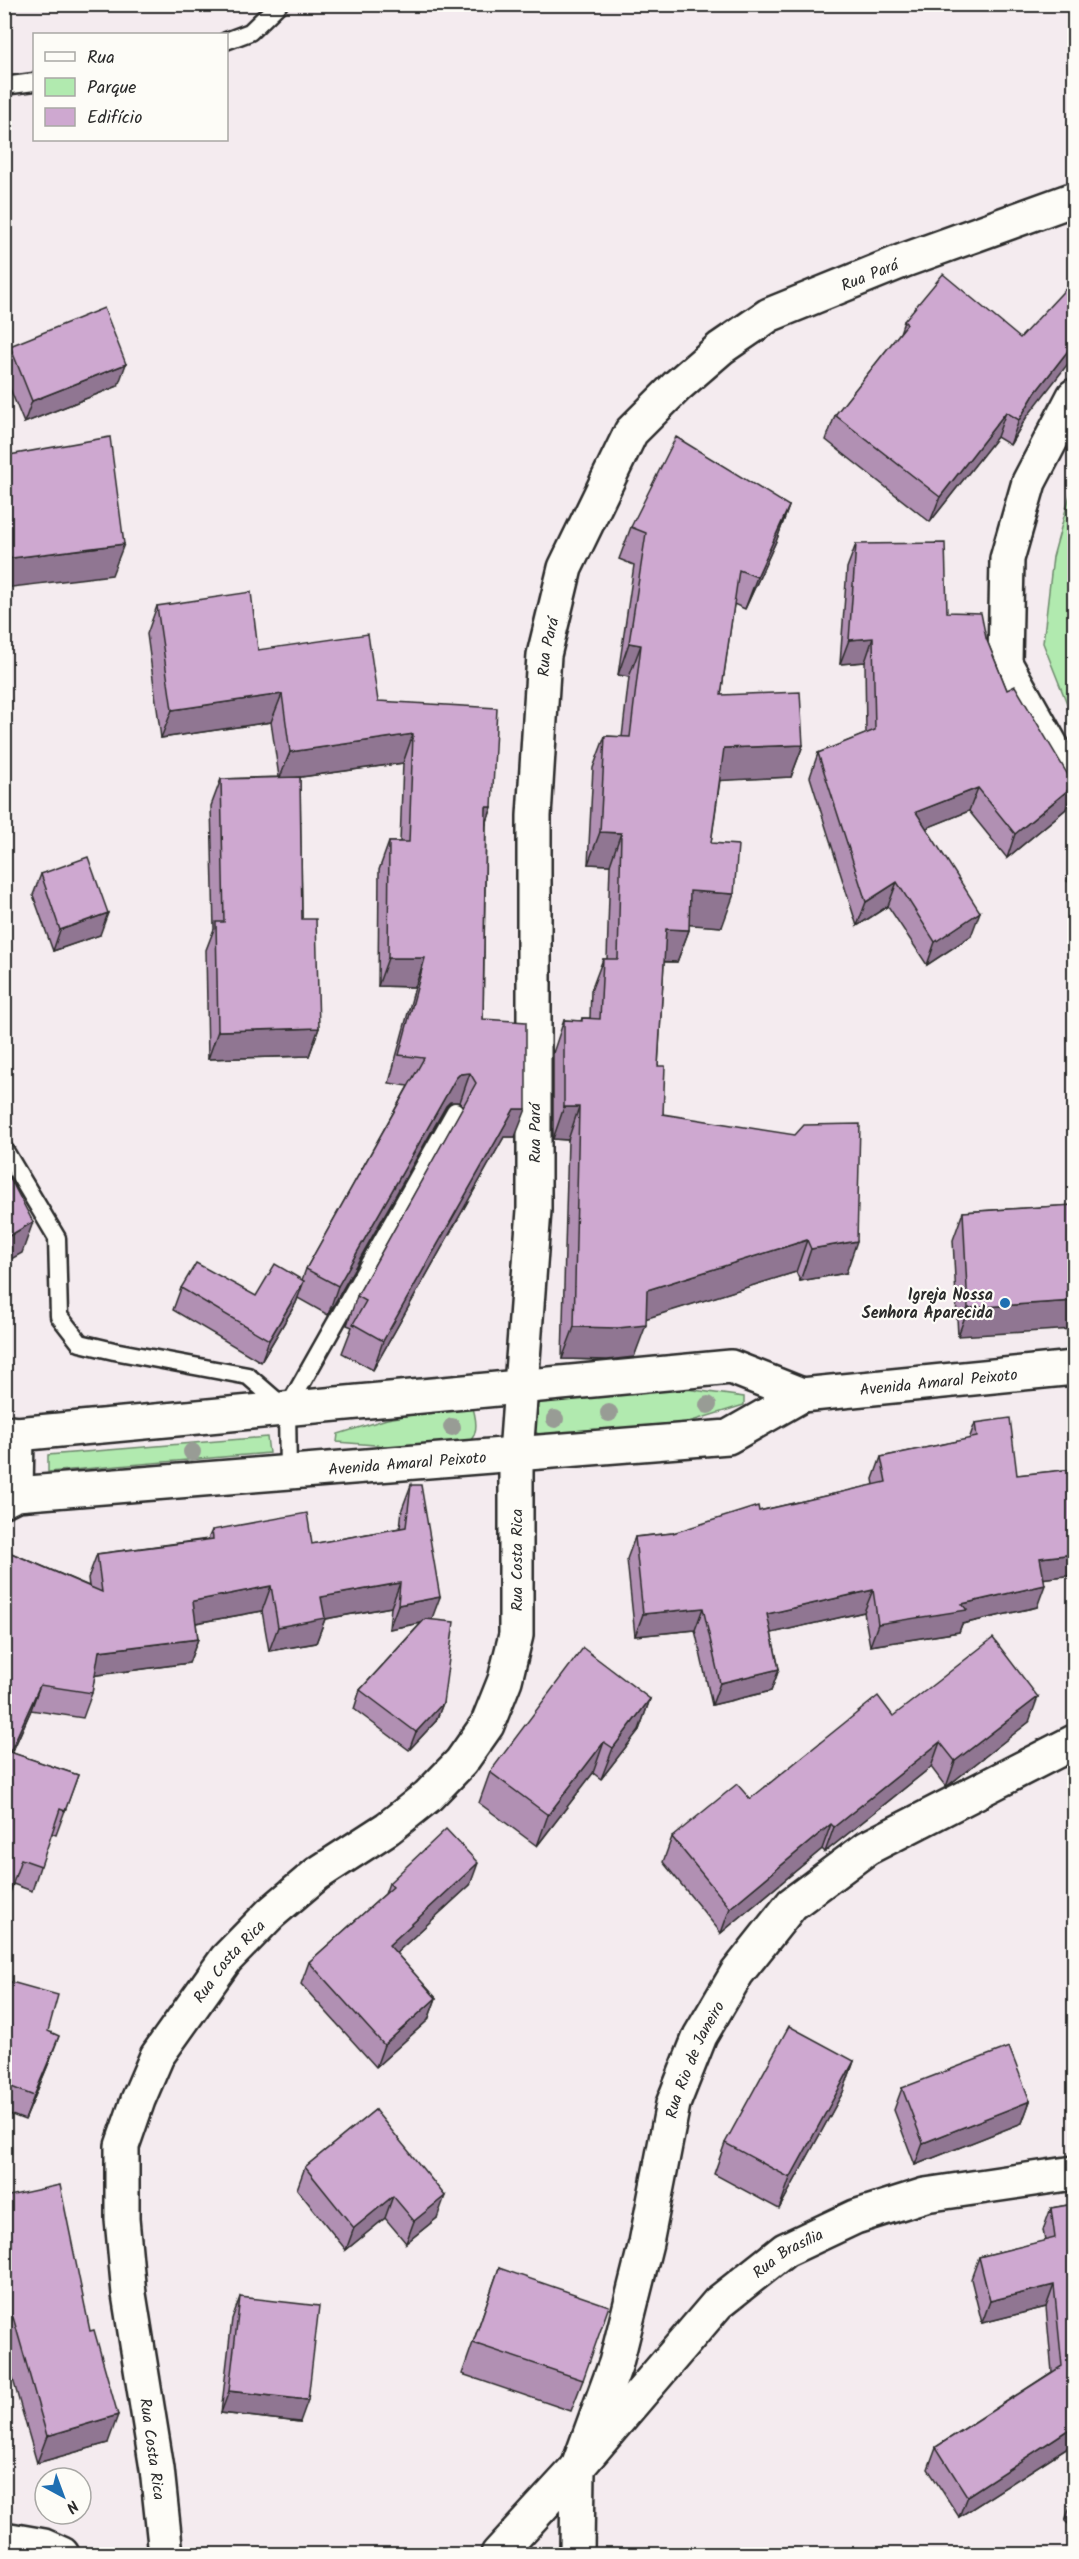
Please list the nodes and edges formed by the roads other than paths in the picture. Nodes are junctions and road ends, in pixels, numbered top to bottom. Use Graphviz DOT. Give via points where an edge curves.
graph roads {
  1 [pos="279,4"];
  2 [pos="228,40"];
  3 [pos="33,82"];
  4 [pos="4,86"];
  5 [pos="1074,200"];
  6 [pos="1074,396"];
  7 [pos="1074,769"];
  8 [pos="454,1111"];
  9 [pos="4,1149"];
  10 [pos="1074,1368"];
  11 [pos="521,1387"];
  12 [pos="802,1395"];
  13 [pos="287,1409"];
  14 [pos="11,1433"];
  15 [pos="516,1454"];
  16 [pos="288,1473"];
  17 [pos="10,1497"];
  18 [pos="1074,1742"];
  19 [pos="1074,2174"];
  20 [pos="578,2467"];
  21 [pos="4,2539"];
  22 [pos="62,2554"];
  23 [pos="166,2554"];
  24 [pos="498,2554"];
  25 [pos="577,2554"];
  1 -- 2 [label="lane" via="250,32"];
  3 -- 4 [label="lane"];
  5 -- 11 [label="street, Rua Pará" via="905,260 769,315 721,348 631,432 565,568 544,655 535,804 534,1210"];
  6 -- 7 [label="street" via="1029,482 1007,560 1005,663 1056,754"];
  8 -- 13 [label="lane"];
  9 -- 13 [label="lane" via="57,1238 58,1316 80,1343 248,1376"];
  10 -- 12 [label="street, Avenida Amaral Peixoto"];
  11 -- 12 [label="street, Avenida Amaral Peixoto" via="731,1367"];
  11 -- 13 [label="street, Avenida Amaral Peixoto"];
  11 -- 15 [label="street, Rua Pará"];
  12 -- 15 [label="street, Avenida Amaral Peixoto" via="728,1437"];
  13 -- 14 [label="street, Avenida Amaral Peixoto"];
  13 -- 16 [label="lane"];
  14 -- 17 [label="street"];
  15 -- 16 [label="street, Avenida Amaral Peixoto"];
  15 -- 23 [label="street, Rua Costa Rica" via="516,1635 505,1680 487,1725 461,1762 429,1796 317,1874 271,1912 226,1959 157,2056 122,2146 122,2219 129,2294 157,2469"];
  16 -- 17 [label="street, Avenida Amaral Peixoto"];
  18 -- 20 [label="street, Rua Rio de Janeiro" via="867,1848 792,1904 737,1973 700,2036 673,2104 646,2242 616,2363"];
  19 -- 20 [label="street, Rua Brasília" via="925,2195 855,2217 785,2250 718,2303"];
  20 -- 24 [label="street, Rua Brasília"];
  20 -- 25 [label="street, Rua Rio de Janeiro"];
  21 -- 22 [label="street" via="44,2546"];
}
